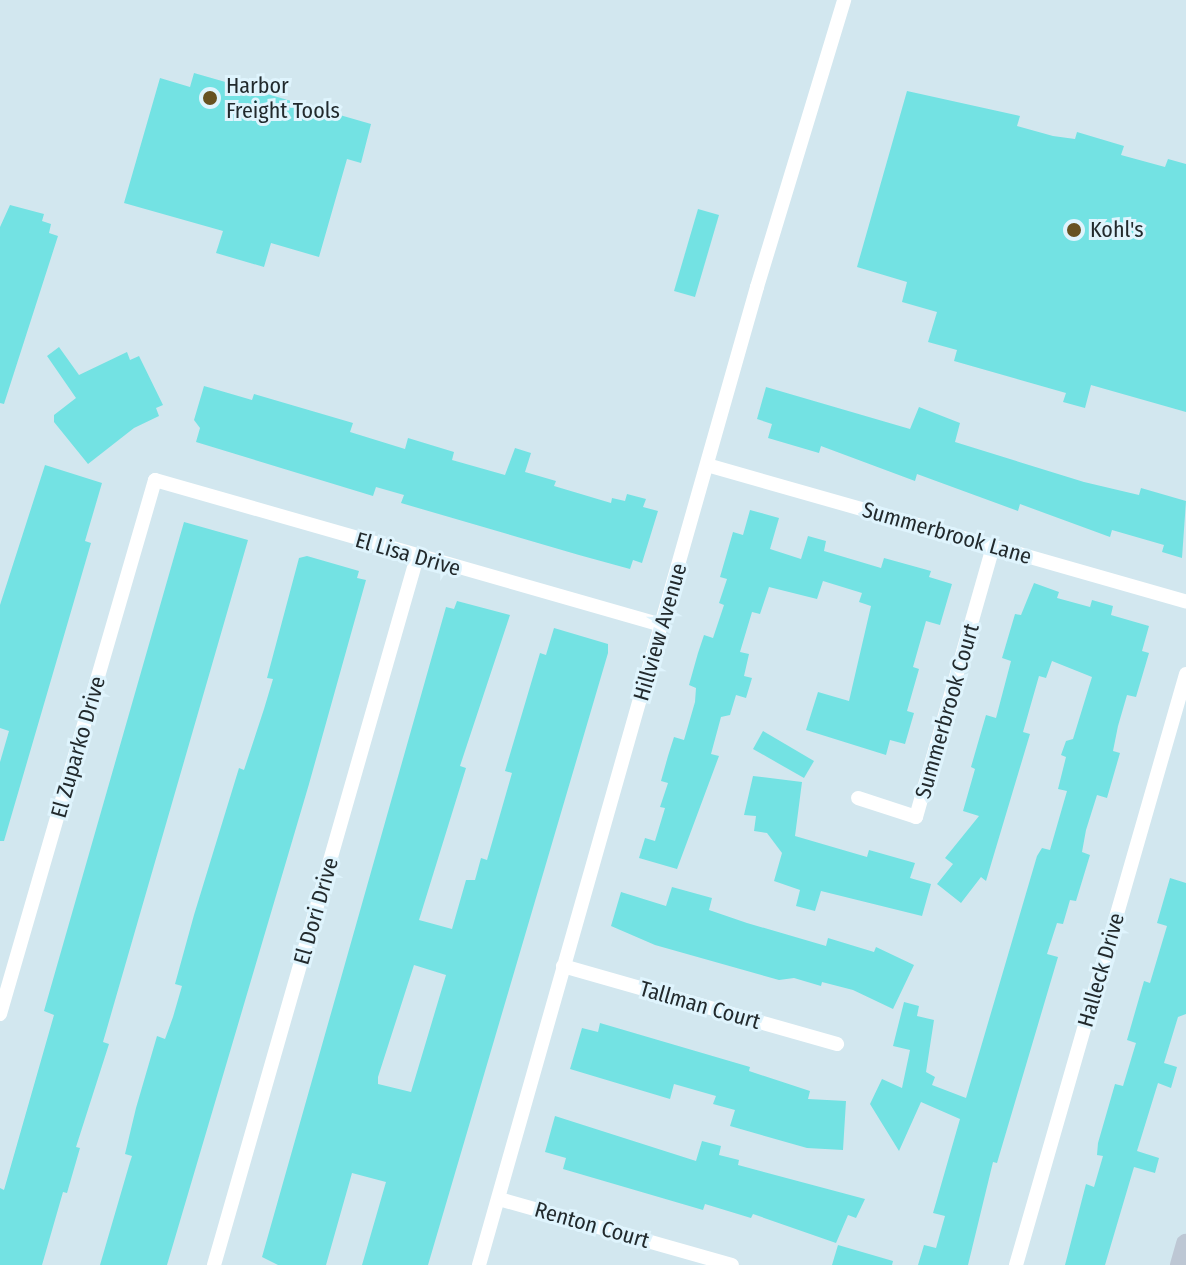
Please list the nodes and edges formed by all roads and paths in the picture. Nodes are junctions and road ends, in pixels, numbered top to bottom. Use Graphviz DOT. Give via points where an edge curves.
graph roads {
  1 [pos="844,0"];
  2 [pos="707,465"];
  3 [pos="155,480"];
  4 [pos="993,547"];
  5 [pos="417,557"];
  6 [pos="1186,601"];
  7 [pos="662,625"];
  8 [pos="1186,674"];
  9 [pos="858,798"];
  10 [pos="563,966"];
  11 [pos="0,1014"];
  12 [pos="837,1044"];
  13 [pos="499,1199"];
  14 [pos="1186,1244"];
  15 [pos="214,1265"];
  16 [pos="479,1265"];
  17 [pos="732,1265"];
  18 [pos="1016,1265"];
  19 [pos="1180,1265"];
  1 -- 2 [label="street, Hillview Avenue"];
  2 -- 4 [label="street, Summerbrook Lane"];
  2 -- 7 [label="street, Hillview Avenue"];
  3 -- 5 [label="street, El Lisa Drive"];
  3 -- 11 [label="street, El Zuparko Drive"];
  4 -- 6 [label="street, Summerbrook Lane"];
  4 -- 9 [label="street, Summerbrook Court" via="916,817"];
  5 -- 7 [label="street, El Lisa Drive"];
  5 -- 15 [label="street, El Dori Drive"];
  7 -- 10 [label="street, Hillview Avenue"];
  8 -- 18 [label="street, Halleck Drive"];
  10 -- 12 [label="street, Tallman Court"];
  10 -- 13 [label="street, Hillview Avenue"];
  13 -- 16 [label="street, Hillview Avenue"];
  13 -- 17 [label="street, Renton Court"];
  14 -- 19 [label="main road"];
}
